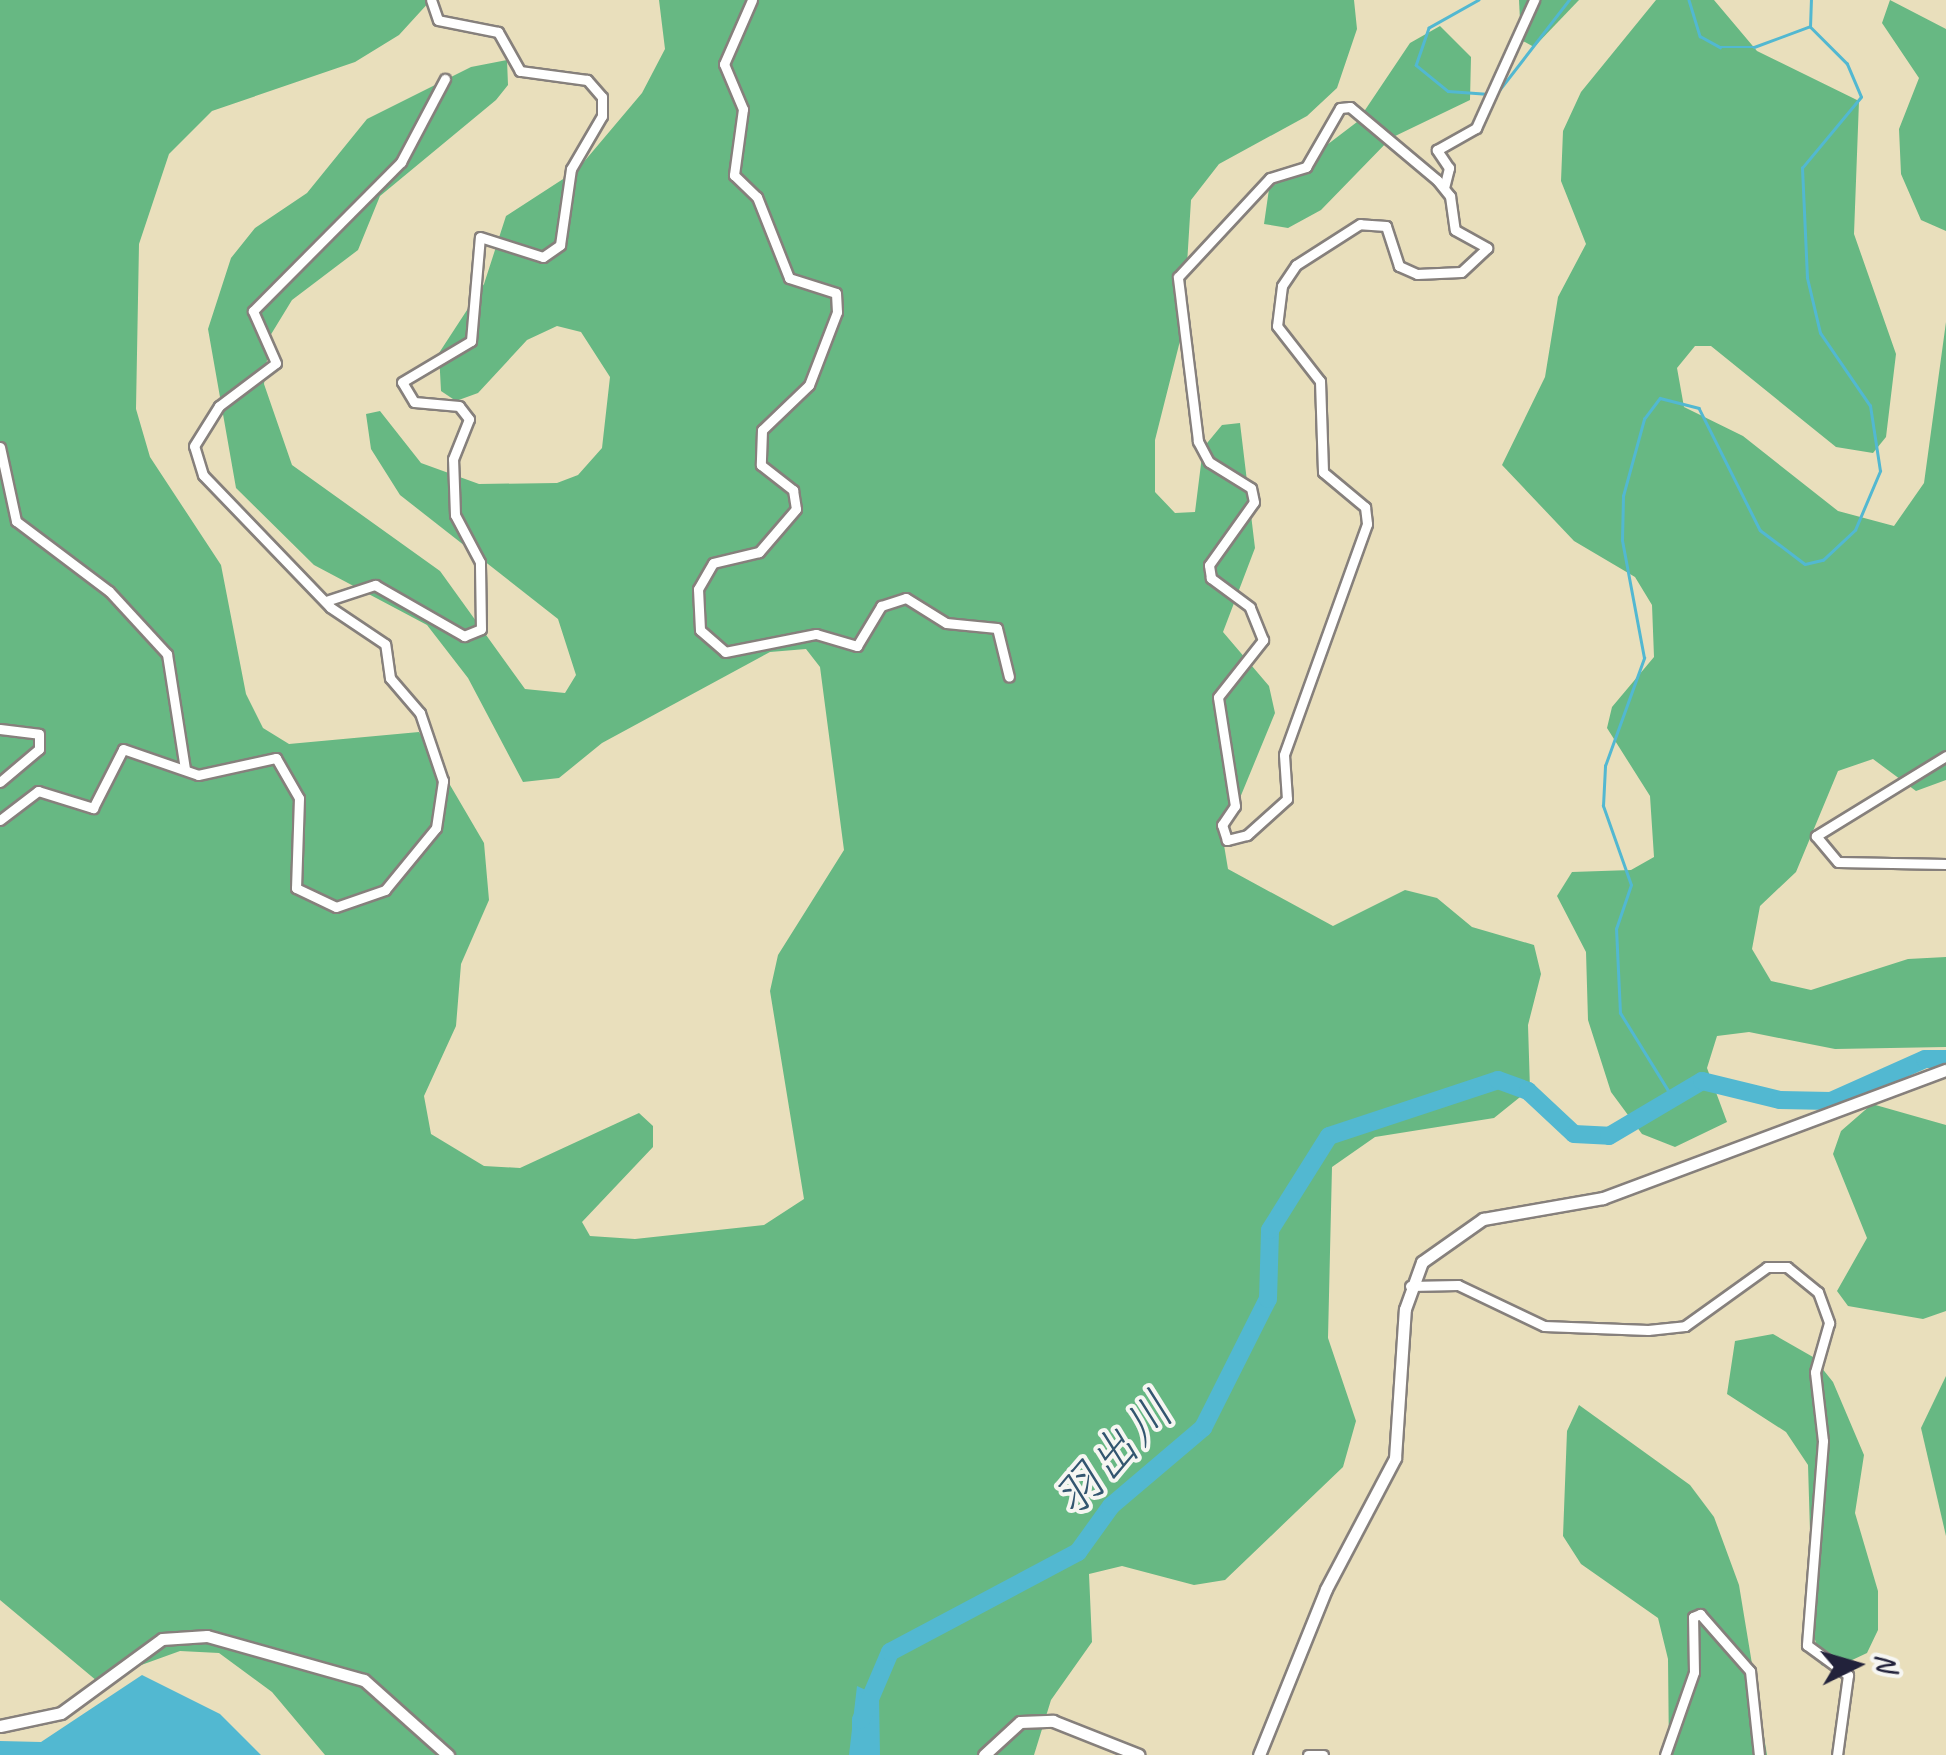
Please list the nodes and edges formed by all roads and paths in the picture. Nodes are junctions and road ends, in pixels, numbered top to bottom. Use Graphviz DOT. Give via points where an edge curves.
graph roads {
  1 [pos="431,0"];
  2 [pos="752,0"];
  3 [pos="1534,0"];
  4 [pos="444,79"];
  5 [pos="1444,188"];
  6 [pos="0,447"];
  7 [pos="326,601"];
  8 [pos="1009,676"];
  9 [pos="0,729"];
  10 [pos="1946,756"];
  11 [pos="185,768"];
  12 [pos="0,782"];
  13 [pos="0,820"];
  14 [pos="1946,864"];
  15 [pos="1942,1071"];
  16 [pos="1410,1286"];
  17 [pos="0,1726"];
  18 [pos="448,1755"];
  19 [pos="984,1755"];
  20 [pos="1139,1755"];
  21 [pos="1259,1755"];
  22 [pos="1308,1755"];
  23 [pos="1322,1755"];
  24 [pos="1664,1755"];
  25 [pos="1758,1755"];
  26 [pos="1837,1755"];
  1 -- 7 [label="street" via="438,20 498,32 520,71 586,80 602,98 602,116 571,168 560,245 543,257 480,237 471,341 402,382 414,402 459,406 469,420 453,459 455,516 480,562 482,629 464,636 376,585"];
  2 -- 8 [label="street" via="724,64 743,108 734,175 757,197 789,278 836,293 837,312 809,385 762,430 761,466 793,490 796,509 760,552 713,563 698,589 700,630 725,652 816,634 857,646 881,606 906,598 946,623 996,628"];
  3 -- 5 [label="street" via="1476,128 1437,150 1449,168"];
  4 -- 7 [label="street" via="401,162 253,312 274,350 273,370 219,406 195,436 203,475"];
  5 -- 5 [label="street" via="1350,106 1340,108 1306,168 1270,178 1178,278 1198,441 1209,462 1251,488 1254,502 1209,565 1211,578 1250,607 1263,640 1218,697 1235,806 1222,825 1227,840 1248,834 1288,798 1284,755 1366,524 1365,507 1323,472 1320,381 1276,326 1277,299 1296,266 1360,224 1386,226 1407,271 1474,266 1486,243 1456,230"];
  6 -- 11 [label="street" via="16,521 109,591 167,654"];
  7 -- 11 [label="street" via="385,644 390,678 420,712 443,780 445,809 397,879 361,902 308,899 292,876 302,819 290,773 269,757 217,775"];
  9 -- 12 [label="street" via="40,734 39,749"];
  10 -- 14 [label="street" via="1898,777 1816,836 1838,862"];
  11 -- 13 [label="street" via="123,749 94,808 38,791"];
  15 -- 16 [label="street" via="1602,1198 1483,1219 1441,1244"];
  16 -- 21 [label="street" via="1395,1458 1326,1589"];
  16 -- 26 [label="street" via="1458,1285 1544,1326 1648,1330 1685,1326 1767,1267 1788,1267 1818,1292 1829,1323 1815,1372 1823,1442 1807,1645 1848,1675"];
  17 -- 18 [label="street" via="62,1714 162,1639 207,1636 364,1680"];
  19 -- 20 [label="street" via="1020,1722 1053,1721"];
  22 -- 23 [label="street"];
  24 -- 25 [label="street" via="1694,1672 1693,1617 1700,1614 1750,1671"];
}
